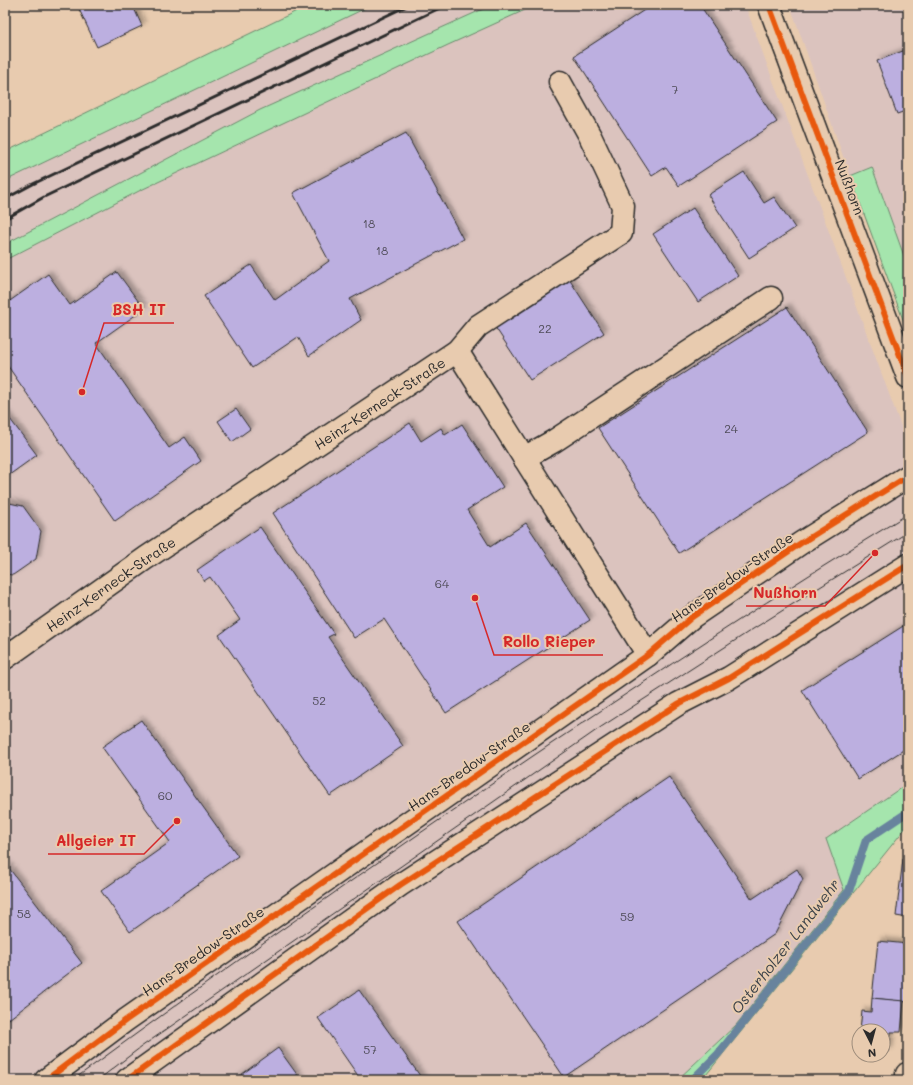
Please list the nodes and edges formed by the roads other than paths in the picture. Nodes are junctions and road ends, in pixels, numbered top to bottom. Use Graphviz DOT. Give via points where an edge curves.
graph roads {
  1 [pos="769,5"];
  2 [pos="560,82"];
  3 [pos="770,298"];
  4 [pos="457,351"];
  5 [pos="908,377"];
  6 [pos="524,458"];
  7 [pos="908,476"];
  8 [pos="908,565"];
  9 [pos="6,655"];
  10 [pos="648,655"];
  11 [pos="46,1080"];
  12 [pos="127,1080"];
  1 -- 5 [label="street, Nußhorn"];
  2 -- 4 [label="street" via="590,136 623,206 621,233 478,326"];
  3 -- 6 [label="street" via="554,441"];
  4 -- 6 [label="street, Heinz-Kerneck-Straße"];
  4 -- 9 [label="street, Heinz-Kerneck-Straße" via="146,558"];
  6 -- 10 [label="street, Heinz-Kerneck-Straße"];
  7 -- 10 [label="street, Hans-Bredow-Straße" via="801,543 705,608"];
  8 -- 12 [label="street" via="728,678 678,704 400,885"];
  10 -- 11 [label="street, Hans-Bredow-Straße" via="133,1015"];
}
